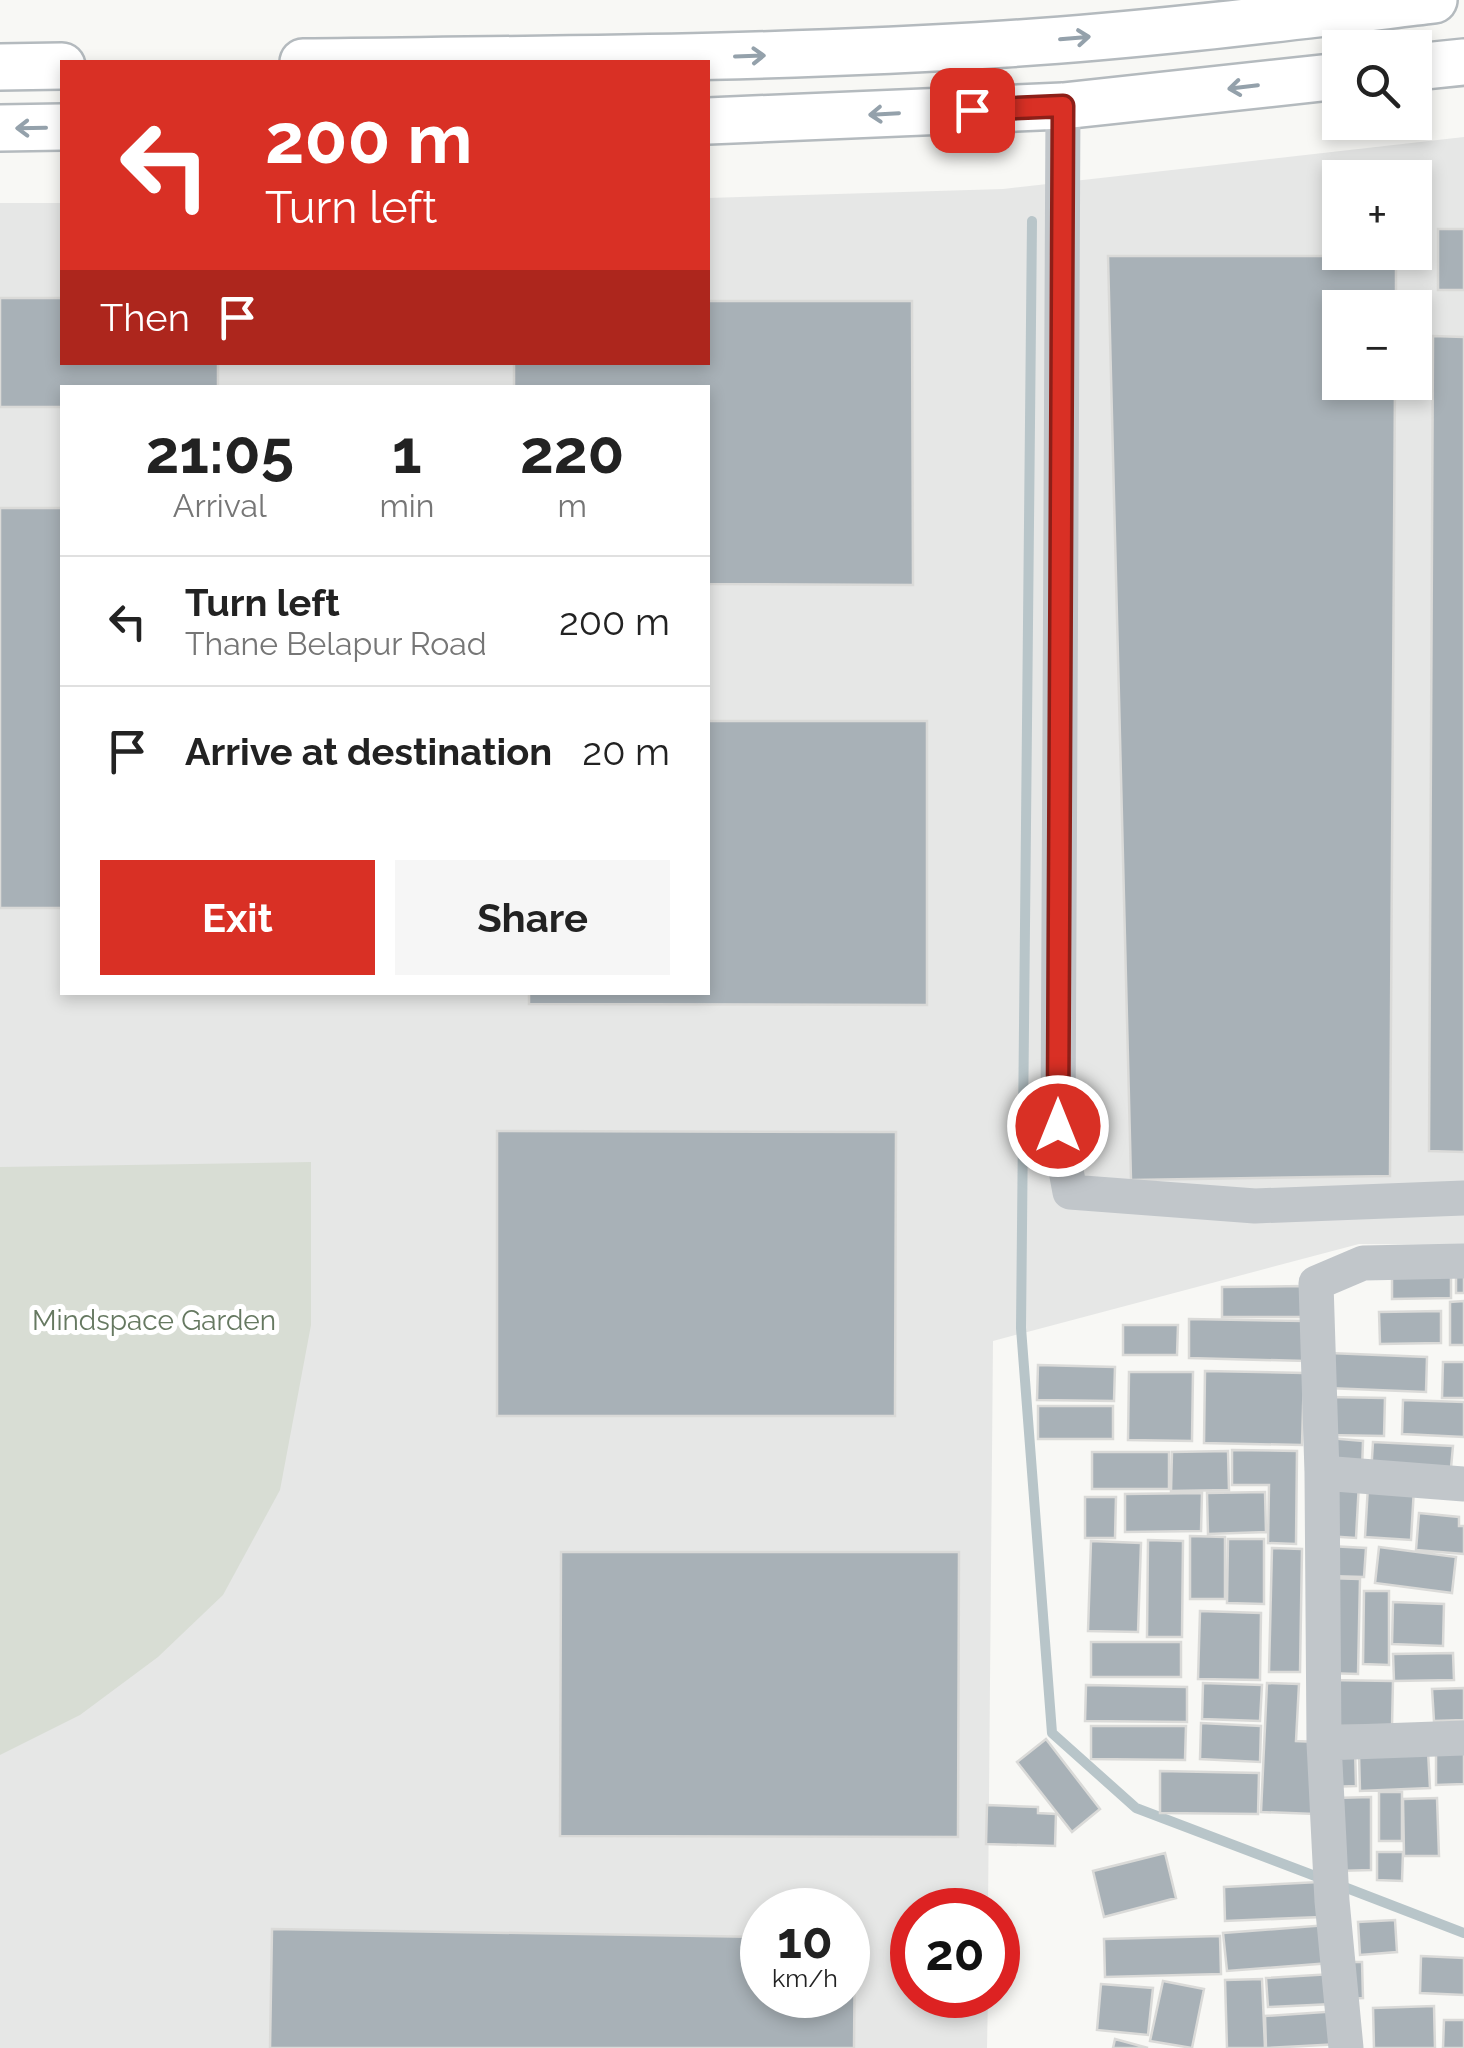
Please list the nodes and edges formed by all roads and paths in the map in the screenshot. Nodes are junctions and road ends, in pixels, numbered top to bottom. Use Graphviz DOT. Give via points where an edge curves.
graph roads {
  1 [pos="1434,0"];
  2 [pos="477,60"];
  3 [pos="1464,62"];
  4 [pos="1432,65"];
  5 [pos="0,66"];
  6 [pos="60,66"];
  7 [pos="1322,78"];
  8 [pos="1063,106"];
  9 [pos="710,121"];
  10 [pos="0,128"];
  11 [pos="60,128"];
  12 [pos="1464,1198"];
  13 [pos="1464,1261"];
  14 [pos="1322,1473"];
  15 [pos="1464,1484"];
  16 [pos="1464,1738"];
  17 [pos="1324,1742"];
  18 [pos="1346,2048"];
  2 -- 1 [label="main road, one-way" via="1006,44"];
  3 -- 4 [label="main road"];
  5 -- 6 [label="main road"];
  7 -- 8 [label="main road, one-way"];
  8 -- 9 [label="main road, one-way"];
  8 -- 12 [label="street" via="1058,1126 1070,1192 1256,1206"];
  11 -- 10 [label="main road, one-way"];
  13 -- 14 [label="street" via="1362,1263 1316,1283"];
  14 -- 15 [label="street"];
  14 -- 17 [label="street"];
  16 -- 17 [label="street"];
  17 -- 18 [label="street"];
}
